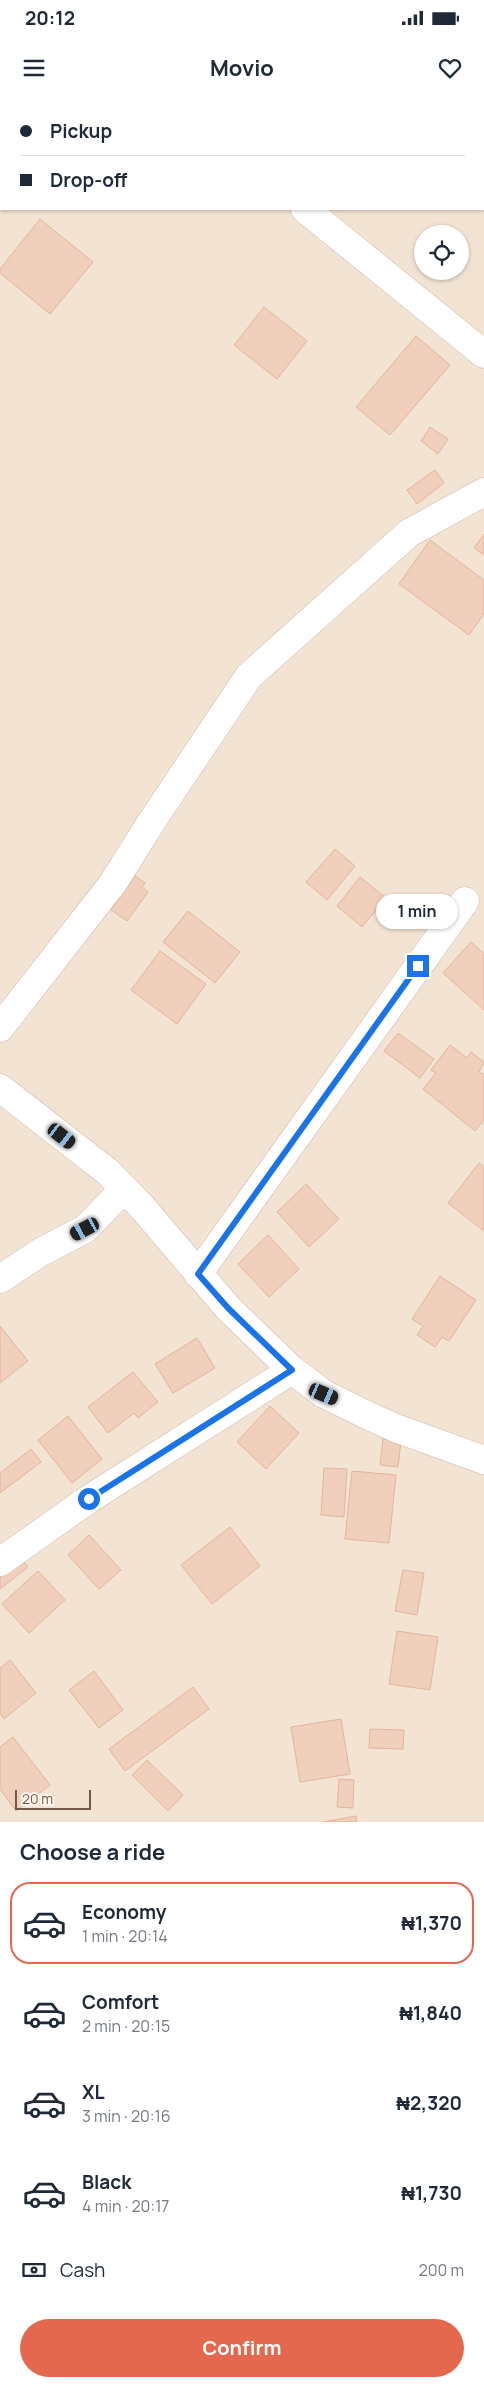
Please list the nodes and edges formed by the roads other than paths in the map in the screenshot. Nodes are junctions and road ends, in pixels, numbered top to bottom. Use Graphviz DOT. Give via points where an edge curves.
graph roads {
  1 [pos="306,210"];
  2 [pos="484,354"];
  3 [pos="484,492"];
  4 [pos="465,901"];
  5 [pos="0,1028"];
  6 [pos="0,1088"];
  7 [pos="124,1189"];
  8 [pos="198,1274"];
  9 [pos="0,1279"];
  10 [pos="292,1370"];
  11 [pos="484,1460"];
  12 [pos="0,1562"];
  1 -- 2 [label="street"];
  3 -- 5 [label="street" via="409,533 249,676 113,883"];
  4 -- 8 [label="street"];
  6 -- 7 [label="street" via="108,1172"];
  7 -- 8 [label="street"];
  7 -- 9 [label="street" via="85,1229"];
  8 -- 10 [label="street"];
  10 -- 11 [label="street" via="324,1394 371,1417"];
  10 -- 12 [label="street" via="89,1499"];
}
